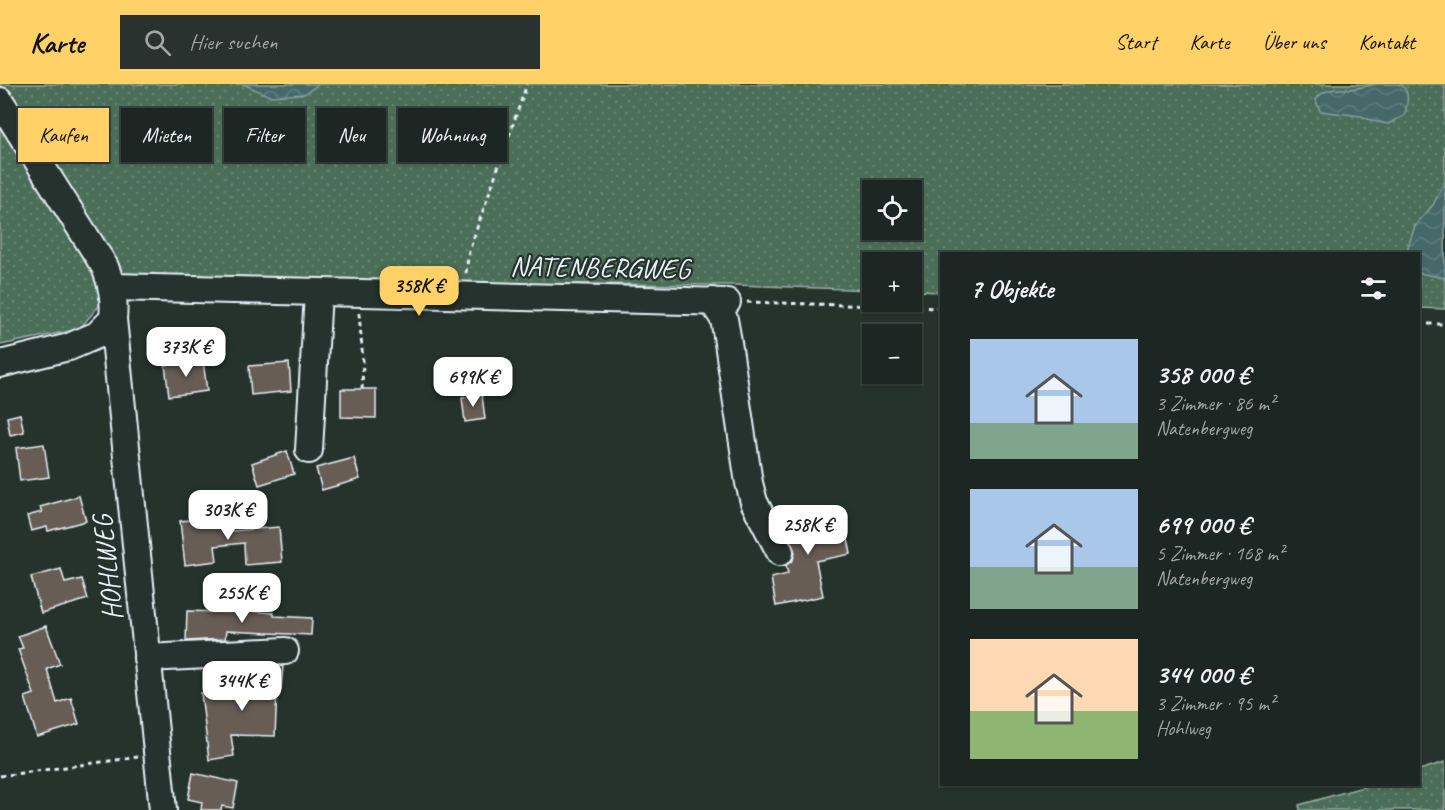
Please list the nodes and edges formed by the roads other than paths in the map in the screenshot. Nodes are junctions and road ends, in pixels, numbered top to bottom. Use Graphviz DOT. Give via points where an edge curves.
graph roads {
  1 [pos="0,101"];
  2 [pos="113,287"];
  3 [pos="318,293"];
  4 [pos="113,319"];
  5 [pos="0,364"];
  6 [pos="309,450"];
  7 [pos="780,552"];
  8 [pos="285,651"];
  9 [pos="147,658"];
  10 [pos="163,810"];
  1 -- 2 [label="street" via="105,267"];
  2 -- 3 [label="street, NATENBERGWEG"];
  2 -- 4 [label="street, HOHLWEG"];
  3 -- 6 [label="street"];
  3 -- 7 [label="street, NATENBERGWEG" via="719,302 749,483 754,502"];
  4 -- 5 [label="street" via="97,335 69,347"];
  4 -- 9 [label="street, HOHLWEG"];
  8 -- 9 [label="street"];
  9 -- 10 [label="street, HOHLWEG"];
}
